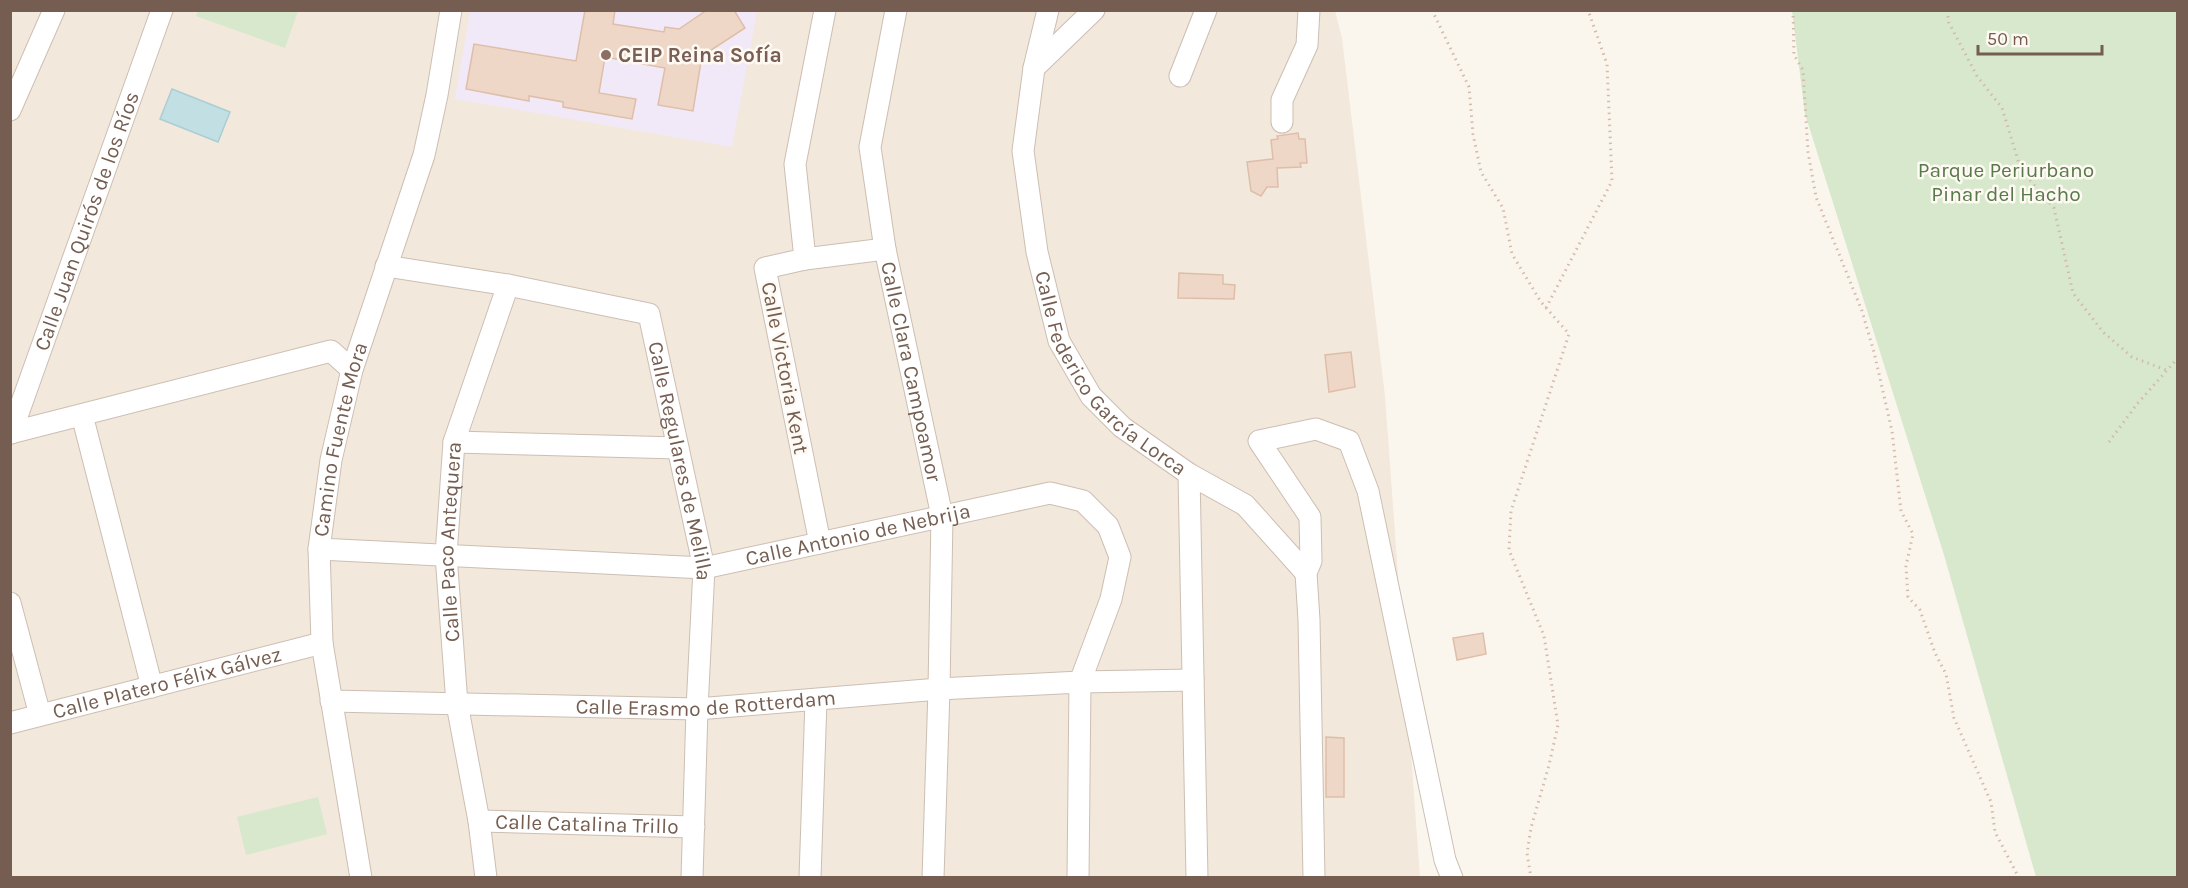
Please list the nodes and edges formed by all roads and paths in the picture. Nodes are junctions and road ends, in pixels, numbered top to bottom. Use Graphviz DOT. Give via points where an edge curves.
graph roads {
  1 [pos="54,10"];
  2 [pos="162,10"];
  3 [pos="451,10"];
  4 [pos="825,10"];
  5 [pos="896,10"];
  6 [pos="1048,10"];
  7 [pos="1094,10"];
  8 [pos="1206,10"];
  9 [pos="1309,10"];
  10 [pos="1432,10"];
  11 [pos="1588,10"];
  12 [pos="1793,10"];
  13 [pos="1947,10"];
  14 [pos="1034,68"];
  15 [pos="1180,76"];
  16 [pos="10,110"];
  17 [pos="1282,122"];
  18 [pos="885,249"];
  19 [pos="805,260"];
  20 [pos="386,266"];
  21 [pos="508,285"];
  22 [pos="1546,308"];
  23 [pos="2178,358"];
  24 [pos="352,370"];
  25 [pos="2166,370"];
  26 [pos="82,415"];
  27 [pos="11,433"];
  28 [pos="454,442"];
  29 [pos="2109,442"];
  30 [pos="678,448"];
  31 [pos="1189,474"];
  32 [pos="942,516"];
  33 [pos="820,543"];
  34 [pos="319,549"];
  35 [pos="446,555"];
  36 [pos="704,568"];
  37 [pos="1305,573"];
  38 [pos="10,603"];
  39 [pos="322,643"];
  40 [pos="1193,680"];
  41 [pos="1080,682"];
  42 [pos="152,687"];
  43 [pos="939,689"];
  44 [pos="816,699"];
  45 [pos="331,701"];
  46 [pos="457,704"];
  47 [pos="697,709"];
  48 [pos="40,715"];
  49 [pos="10,723"];
  50 [pos="479,821"];
  51 [pos="694,827"];
  52 [pos="361,878"];
  53 [pos="486,878"];
  54 [pos="692,878"];
  55 [pos="810,878"];
  56 [pos="933,878"];
  57 [pos="1078,878"];
  58 [pos="1197,878"];
  59 [pos="1314,878"];
  60 [pos="1452,878"];
  61 [pos="1531,878"];
  62 [pos="2019,878"];
  1 -- 16 [label="street"];
  2 -- 27 [label="street, Calle Juan Quirós de los Ríos"];
  3 -- 20 [label="street, Camino Fuente Mora" via="424,155"];
  4 -- 19 [label="street" via="795,164"];
  5 -- 18 [label="street, Calle Clara Campoamor" via="870,147"];
  6 -- 14 [label="street, Calle Federico García Lorca"];
  7 -- 14 [label="street"];
  8 -- 15 [label="street"];
  9 -- 17 [label="street" via="1307,45 1282,100"];
  10 -- 22 [label="path" via="1469,87 1481,172 1503,208 1512,254"];
  11 -- 22 [label="path" via="1607,64 1612,181"];
  12 -- 62 [label="path" via="1794,55 1803,70 1808,152 1816,197 1862,311 1892,430 1901,511 1912,534 1906,566 1908,597 1920,610 1946,674 1954,718 1991,802 1995,832"];
  13 -- 25 [label="path" via="1949,23 1977,76 2002,108 2020,170 2054,208 2073,292 2103,332 2132,357"];
  14 -- 31 [label="street, Calle Federico García Lorca" via="1023,151 1037,252 1059,341 1091,396 1122,428"];
  18 -- 19 [label="street"];
  18 -- 32 [label="street, Calle Clara Campoamor"];
  19 -- 33 [label="street, Calle Victoria Kent" via="765,268"];
  20 -- 21 [label="street, Calle Regulares de Melilla"];
  20 -- 24 [label="street, Camino Fuente Mora"];
  21 -- 28 [label="street, Calle Paco Antequera"];
  21 -- 30 [label="street, Calle Regulares de Melilla" via="649,314"];
  22 -- 61 [label="path" via="1569,334 1511,511 1509,550 1544,636 1558,725 1527,853"];
  23 -- 25 [label="path"];
  24 -- 26 [label="street" via="331,351"];
  24 -- 34 [label="street, Camino Fuente Mora" via="331,460"];
  25 -- 29 [label="path"];
  26 -- 27 [label="street"];
  26 -- 42 [label="street"];
  28 -- 30 [label="street"];
  28 -- 35 [label="street, Calle Paco Antequera"];
  30 -- 36 [label="street, Calle Regulares de Melilla"];
  31 -- 37 [label="street" via="1245,506"];
  31 -- 40 [label="street, Calle Federico García Lorca"];
  32 -- 33 [label="street, Calle Antonio de Nebrija"];
  32 -- 41 [label="street, Calle Antonio de Nebrija" via="1050,493 1083,501 1108,526 1120,558 1111,599"];
  32 -- 43 [label="street, Calle Clara Campoamor"];
  33 -- 36 [label="street, Calle Antonio de Nebrija"];
  34 -- 35 [label="street, Calle Antonio de Nebrija"];
  34 -- 39 [label="street, Camino Fuente Mora"];
  35 -- 36 [label="street, Calle Antonio de Nebrija"];
  35 -- 46 [label="street, Calle Paco Antequera"];
  36 -- 47 [label="street, Calle Regulares de Melilla"];
  37 -- 59 [label="street"];
  37 -- 60 [label="street" via="1311,561 1310,517 1259,441 1316,429 1349,441 1368,491 1440,838"];
  38 -- 48 [label="street"];
  39 -- 42 [label="street, Calle Platero Félix Gálvez"];
  39 -- 45 [label="street, Camino Fuente Mora"];
  40 -- 41 [label="street"];
  40 -- 58 [label="street, Calle Federico García Lorca"];
  41 -- 43 [label="street, Calle Erasmo de Rotterdam"];
  41 -- 57 [label="street, Calle Antonio de Nebrija"];
  42 -- 48 [label="street, Calle Platero Félix Gálvez"];
  43 -- 44 [label="street, Calle Erasmo de Rotterdam"];
  43 -- 56 [label="street, Calle Clara Campoamor"];
  44 -- 47 [label="street, Calle Erasmo de Rotterdam"];
  44 -- 55 [label="street"];
  45 -- 46 [label="street, Calle Erasmo de Rotterdam"];
  45 -- 52 [label="street, Camino Fuente Mora"];
  46 -- 47 [label="street, Calle Erasmo de Rotterdam"];
  46 -- 50 [label="street, Calle Paco Antequera"];
  47 -- 51 [label="street, Calle Regulares de Melilla"];
  48 -- 49 [label="street, Calle Platero Félix Gálvez"];
  50 -- 51 [label="street, Calle Catalina Trillo"];
  50 -- 53 [label="street, Calle Paco Antequera"];
  51 -- 54 [label="street, Calle Regulares de Melilla"];
}
